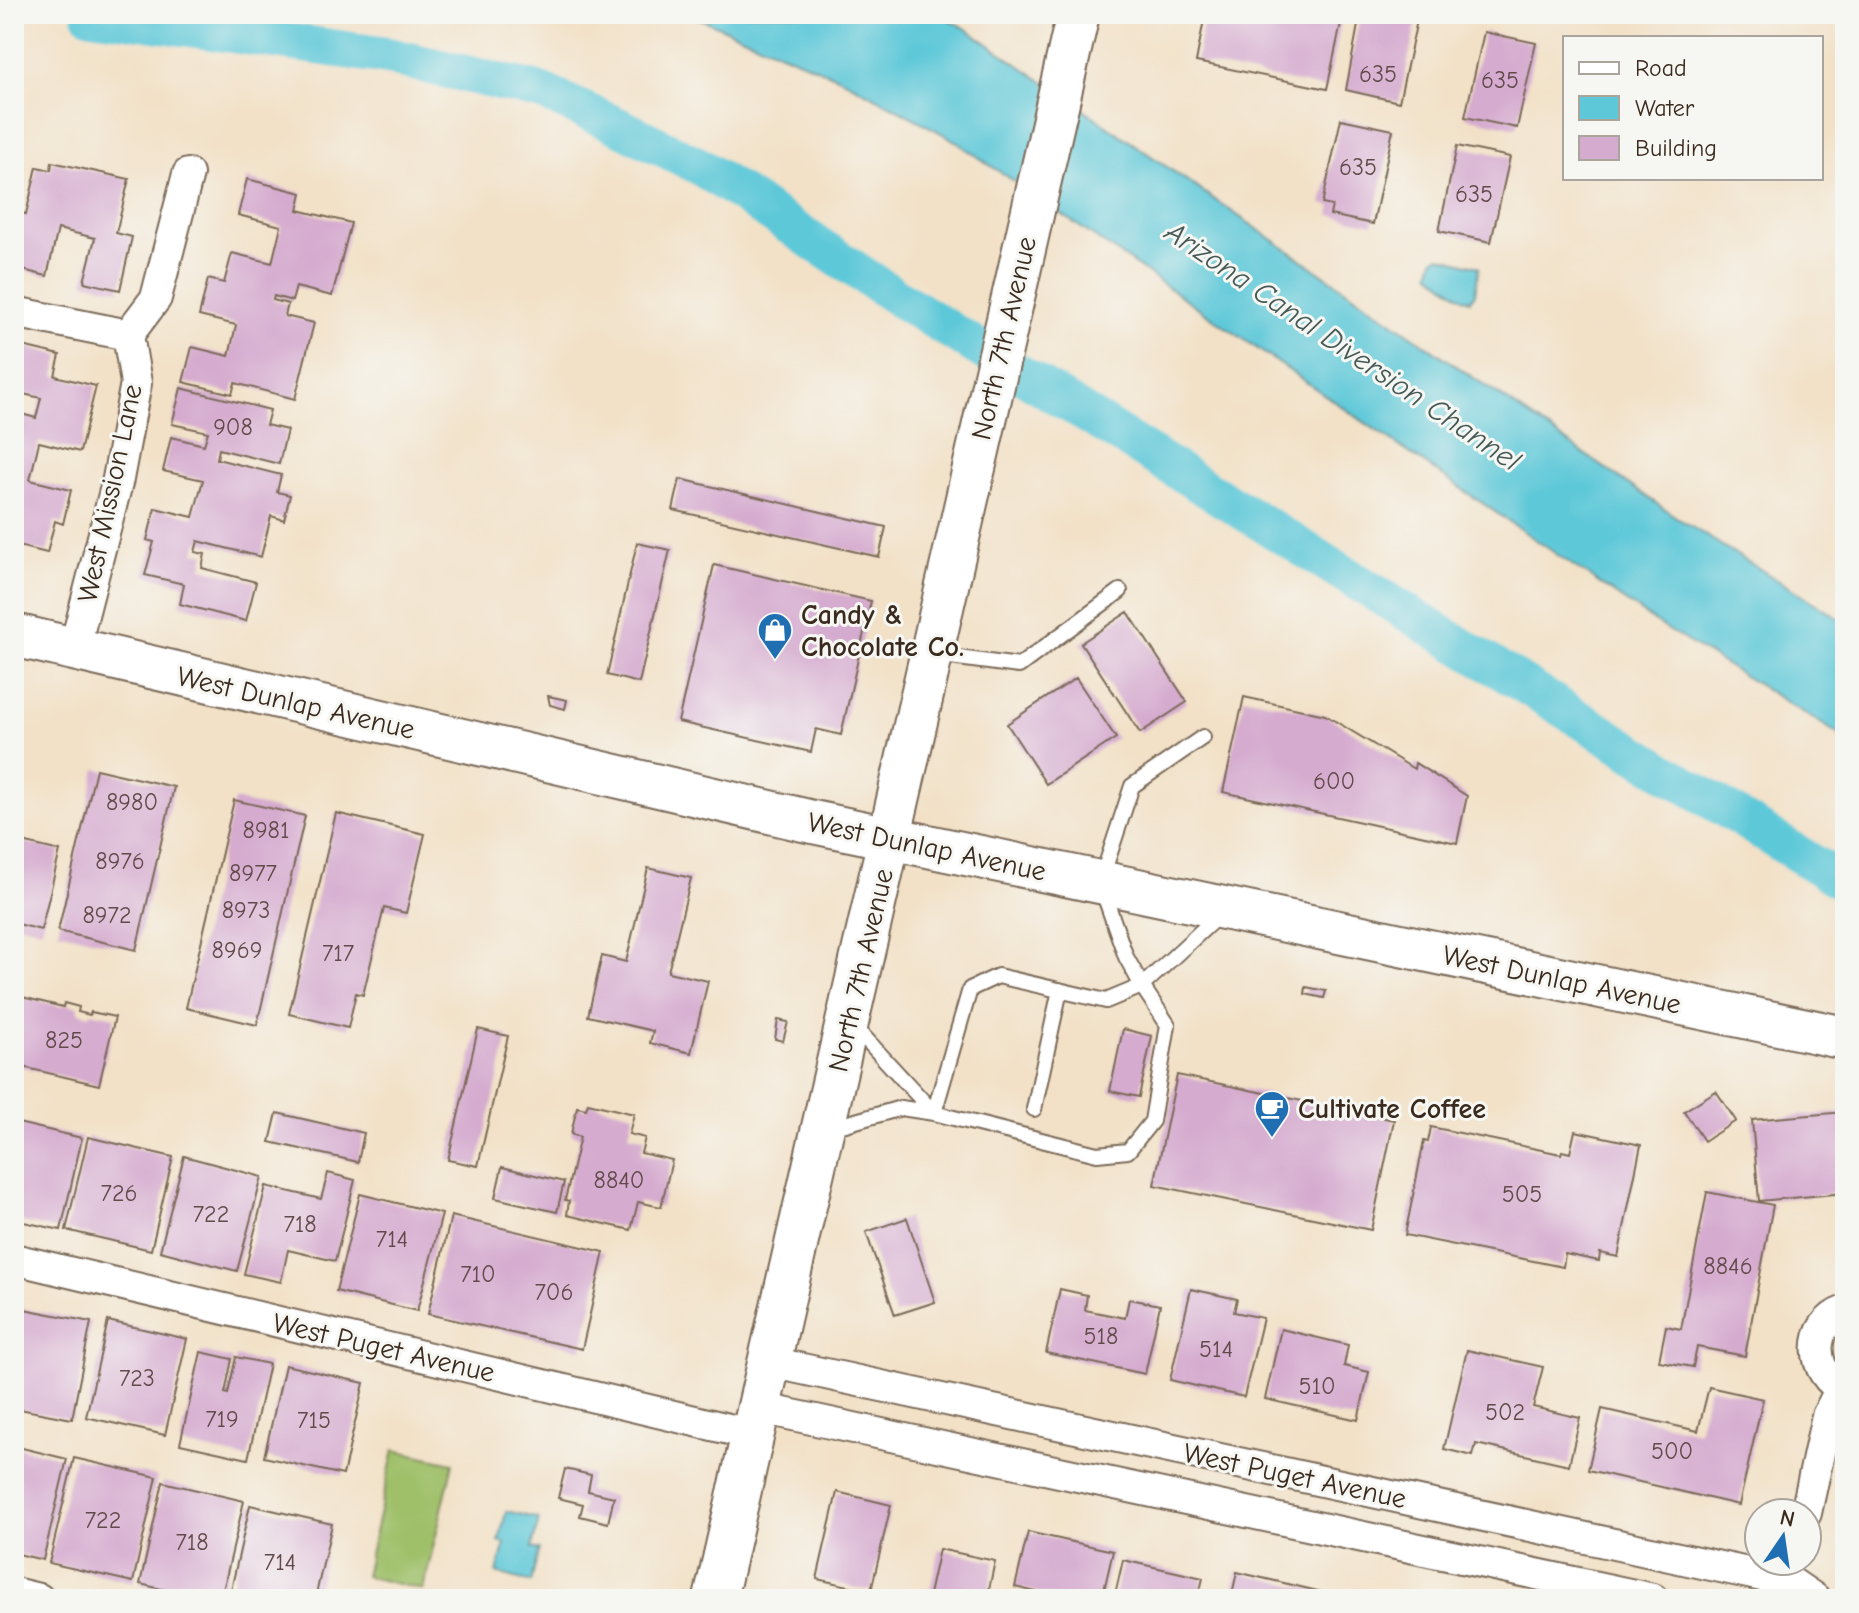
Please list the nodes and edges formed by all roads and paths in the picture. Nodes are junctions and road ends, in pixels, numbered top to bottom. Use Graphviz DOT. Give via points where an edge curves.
graph roads {
  1 [pos="1074,32"];
  2 [pos="188,174"];
  3 [pos="14,312"];
  4 [pos="128,335"];
  5 [pos="1120,591"];
  6 [pos="14,635"];
  7 [pos="74,650"];
  8 [pos="931,654"];
  9 [pos="1203,737"];
  10 [pos="889,838"];
  11 [pos="1100,883"];
  12 [pos="1226,909"];
  13 [pos="1142,986"];
  14 [pos="1060,990"];
  15 [pos="849,1021"];
  16 [pos="1845,1038"];
  17 [pos="1034,1109"];
  18 [pos="934,1113"];
  19 [pos="824,1131"];
  20 [pos="14,1259"];
  21 [pos="1845,1311"];
  22 [pos="770,1362"];
  23 [pos="1843,1389"];
  24 [pos="757,1422"];
  25 [pos="1809,1497"];
  26 [pos="1476,1514"];
  27 [pos="1465,1559"];
  28 [pos="1797,1585"];
  29 [pos="14,1593"];
  30 [pos="39,1599"];
  31 [pos="715,1599"];
  32 [pos="1653,1599"];
  1 -- 8 [label="main road, North 7th Avenue"];
  2 -- 4 [label="street" via="156,298"];
  3 -- 4 [label="street"];
  4 -- 7 [label="street, West Mission Lane" via="136,383 118,479"];
  5 -- 8 [label="lane" via="1019,666"];
  6 -- 7 [label="main road, West Dunlap Avenue"];
  7 -- 10 [label="main road, West Dunlap Avenue"];
  8 -- 10 [label="main road, North 7th Avenue"];
  9 -- 11 [label="lane" via="1132,786"];
  10 -- 11 [label="main road, West Dunlap Avenue"];
  10 -- 15 [label="main road, North 7th Avenue"];
  11 -- 12 [label="main road, West Dunlap Avenue"];
  11 -- 13 [label="lane"];
  12 -- 13 [label="lane"];
  12 -- 16 [label="main road, West Dunlap Avenue"];
  13 -- 14 [label="lane" via="1106,1001"];
  13 -- 18 [label="lane" via="1168,1025 1152,1121 1128,1151 1097,1154"];
  14 -- 17 [label="lane"];
  14 -- 18 [label="lane" via="998,976 970,989"];
  15 -- 18 [label="lane"];
  15 -- 19 [label="main road, North 7th Avenue"];
  18 -- 19 [label="lane" via="901,1108"];
  19 -- 22 [label="main road, North 7th Avenue"];
  20 -- 24 [label="street, West Puget Avenue"];
  21 -- 23 [label="street" via="1825,1325 1816,1350 1822,1372"];
  22 -- 24 [label="main road, North 7th Avenue"];
  22 -- 26 [label="street, West Puget Avenue"];
  23 -- 25 [label="street" via="1827,1416"];
  24 -- 27 [label="street, West Puget Avenue"];
  24 -- 31 [label="main road, North 7th Avenue"];
  26 -- 27 [label="street"];
  26 -- 28 [label="street, West Puget Avenue"];
  27 -- 32 [label="street, West Puget Avenue"];
  29 -- 30 [label="street"];
}
